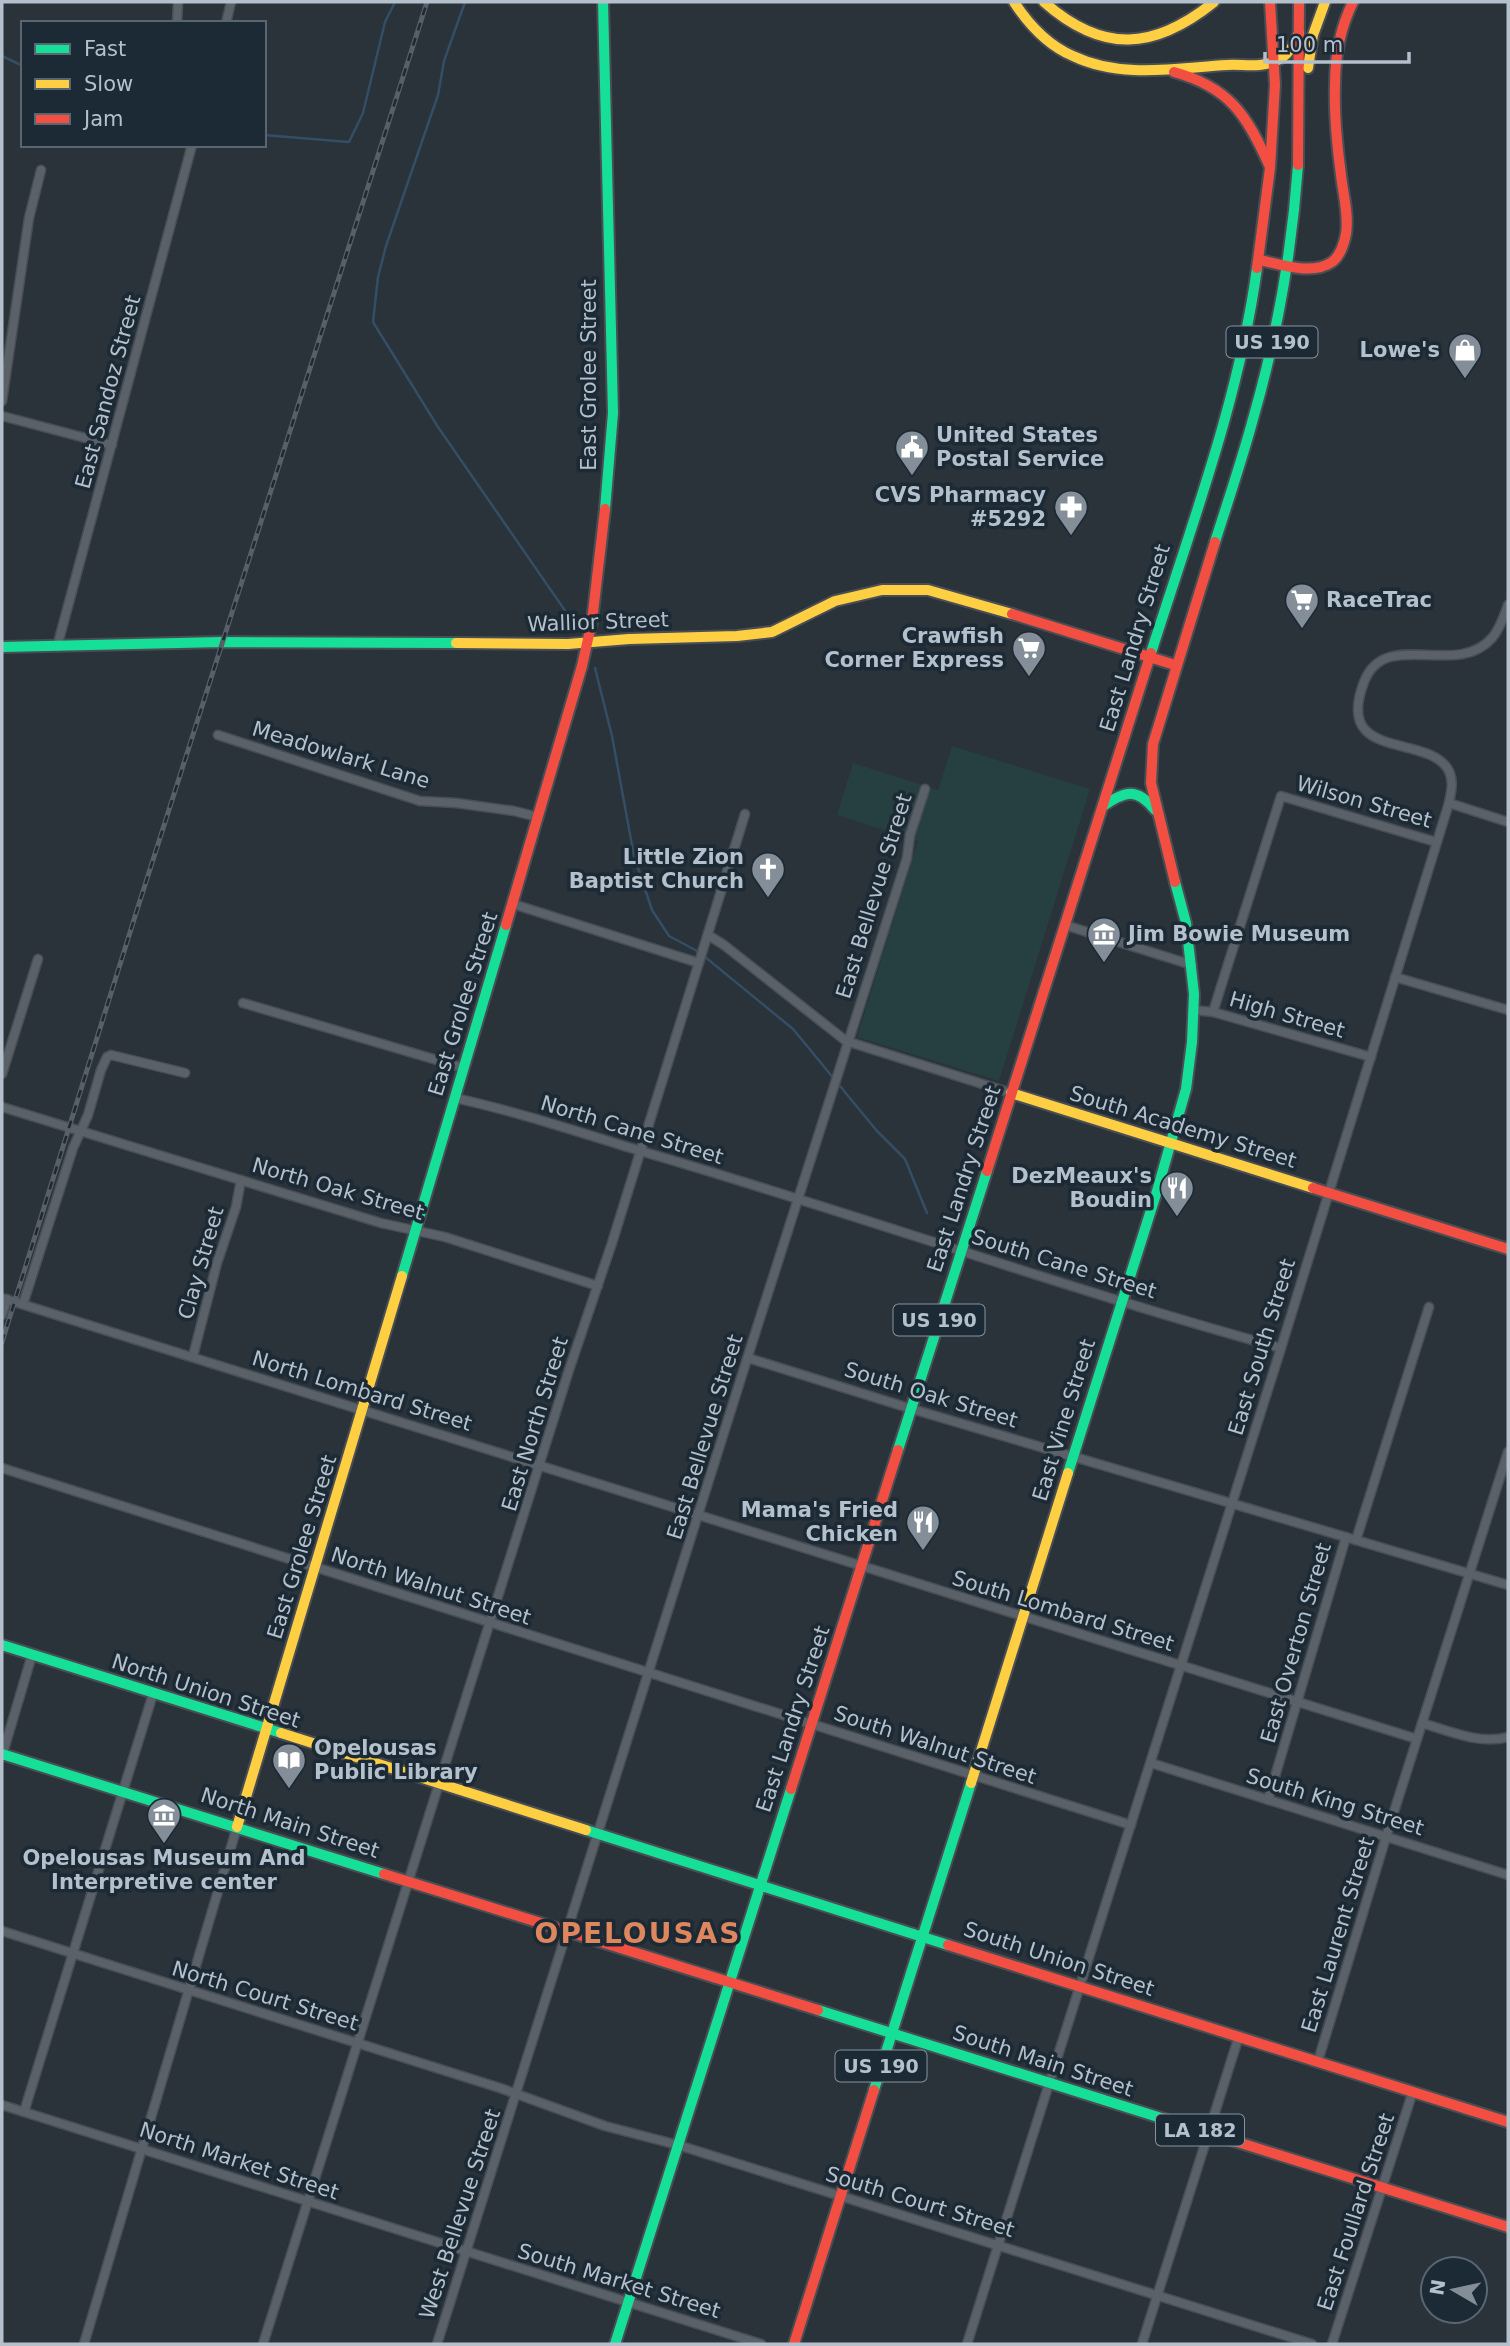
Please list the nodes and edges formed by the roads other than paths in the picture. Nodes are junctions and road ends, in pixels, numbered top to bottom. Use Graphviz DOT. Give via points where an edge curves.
graph roads {
  1 [pos="178,2"];
  2 [pos="231,2"];
  3 [pos="603,2"];
  4 [pos="1014,2"];
  5 [pos="1044,2"];
  6 [pos="1214,2"];
  7 [pos="1270,2"];
  8 [pos="1299,2"];
  9 [pos="1325,2"];
  10 [pos="1353,2"];
  11 [pos="177,21"];
  12 [pos="226,21"];
  13 [pos="1301,28"];
  14 [pos="1274,63"];
  15 [pos="1162,70"];
  16 [pos="1301,111"];
  17 [pos="191,147"];
  18 [pos="1270,168"];
  19 [pos="41,170"];
  20 [pos="1259,260"];
  21 [pos="1287,265"];
  22 [pos="2,401"];
  23 [pos="2,416"];
  24 [pos="112,445"];
  25 [pos="1508,605"];
  26 [pos="588,642"];
  27 [pos="2,647"];
  28 [pos="57,647"];
  29 [pos="1149,657"];
  30 [pos="1175,665"];
  31 [pos="218,735"];
  32 [pos="925,789"];
  33 [pos="1449,803"];
  34 [pos="1103,806"];
  35 [pos="1156,811"];
  36 [pos="745,814"];
  37 [pos="538,817"];
  38 [pos="1508,822"];
  39 [pos="1436,842"];
  40 [pos="513,904"];
  41 [pos="1065,925"];
  42 [pos="708,935"];
  43 [pos="38,959"];
  44 [pos="700,961"];
  45 [pos="1192,965"];
  46 [pos="1395,977"];
  47 [pos="243,1003"];
  48 [pos="1193,1010"];
  49 [pos="1508,1010"];
  50 [pos="1213,1012"];
  51 [pos="846,1041"];
  52 [pos="1371,1057"];
  53 [pos="464,1068"];
  54 [pos="185,1073"];
  55 [pos="2,1074"];
  56 [pos="1011,1093"];
  57 [pos="455,1098"];
  58 [pos="2,1107"];
  59 [pos="80,1131"];
  60 [pos="1171,1143"];
  61 [pos="640,1151"];
  62 [pos="241,1180"];
  63 [pos="1328,1193"];
  64 [pos="797,1198"];
  65 [pos="416,1230"];
  66 [pos="1508,1249"];
  67 [pos="961,1250"];
  68 [pos="597,1286"];
  69 [pos="12,1301"];
  70 [pos="1122,1301"];
  71 [pos="1429,1307"];
  72 [pos="2,1315"];
  73 [pos="1280,1348"];
  74 [pos="192,1356"];
  75 [pos="748,1358"];
  76 [pos="912,1409"];
  77 [pos="363,1410"];
  78 [pos="1508,1452"];
  79 [pos="1073,1456"];
  80 [pos="541,1466"];
  81 [pos="2,1468"];
  82 [pos="1231,1503"];
  83 [pos="699,1515"];
  84 [pos="1346,1537"];
  85 [pos="1356,1540"];
  86 [pos="862,1566"];
  87 [pos="315,1567"];
  88 [pos="1469,1573"];
  89 [pos="1508,1585"];
  90 [pos="1023,1616"];
  91 [pos="491,1623"];
  92 [pos="2,1645"];
  93 [pos="32,1655"];
  94 [pos="1181,1666"];
  95 [pos="649,1673"];
  96 [pos="153,1694"];
  97 [pos="1297,1703"];
  98 [pos="1422,1723"];
  99 [pos="811,1724"];
  100 [pos="266,1731"];
  101 [pos="1508,1737"];
  102 [pos="1417,1739"];
  103 [pos="2,1755"];
  104 [pos="1150,1763"];
  105 [pos="972,1776"];
  106 [pos="439,1785"];
  107 [pos="123,1791"];
  108 [pos="1268,1800"];
  109 [pos="1131,1825"];
  110 [pos="237,1827"];
  111 [pos="598,1835"];
  112 [pos="1386,1837"];
  113 [pos="1508,1875"];
  114 [pos="408,1881"];
  115 [pos="759,1885"];
  116 [pos="2,1931"];
  117 [pos="567,1932"];
  118 [pos="921,1936"];
  119 [pos="71,1953"];
  120 [pos="730,1982"];
  121 [pos="1081,1987"];
  122 [pos="189,1991"];
  123 [pos="891,2033"];
  124 [pos="1239,2036"];
  125 [pos="357,2043"];
  126 [pos="1318,2061"];
  127 [pos="1049,2083"];
  128 [pos="1413,2091"];
  129 [pos="517,2095"];
  130 [pos="2,2105"];
  131 [pos="24,2112"];
  132 [pos="1508,2122"];
  133 [pos="1209,2133"];
  134 [pos="678,2145"];
  135 [pos="140,2148"];
  136 [pos="1382,2187"];
  137 [pos="840,2196"];
  138 [pos="308,2201"];
  139 [pos="1508,2227"];
  140 [pos="999,2245"];
  141 [pos="466,2252"];
  142 [pos="1158,2294"];
  143 [pos="627,2302"];
  144 [pos="84,2344"];
  145 [pos="263,2344"];
  146 [pos="436,2344"];
  147 [pos="615,2344"];
  148 [pos="761,2344"];
  149 [pos="794,2344"];
  150 [pos="967,2344"];
  151 [pos="1142,2344"];
  152 [pos="1312,2344"];
  153 [pos="1332,2344"];
  1 -- 11 [label="street"];
  2 -- 12 [label="street"];
  3 -- 26 [label="main road, East Grolee Street" via="613,413"];
  4 -- 15 [label="main road" via="1028,24 1052,45 1080,60 1111,68"];
  5 -- 6 [label="main road" via="1080,31 1122,40 1157,36 1185,25"];
  7 -- 14 [label="main road, US 190"];
  8 -- 13 [label="main road, US 190"];
  9 -- 16 [label="main road" via="1313,35"];
  10 -- 21 [label="main road" via="1342,23 1336,58 1337,141 1346,223 1343,246 1329,264 1318,268"];
  13 -- 14 [label="main road" via="1292,49"];
  13 -- 16 [label="main road, US 190"];
  14 -- 15 [label="main road"];
  14 -- 18 [label="main road, US 190"];
  15 -- 18 [label="main road" via="1188,75 1229,98 1257,135"];
  16 -- 21 [label="main road, US 190"];
  17 -- 24 [label="street, East Sandoz Street"];
  18 -- 20 [label="main road, US 190"];
  19 -- 22 [label="street" via="29,218"];
  20 -- 21 [label="main road"];
  20 -- 29 [label="main road, East Landry Street / US 190" via="1228,408"];
  21 -- 30 [label="main road, East Vine Street / US 190" via="1254,417"];
  23 -- 24 [label="street"];
  24 -- 28 [label="street, East Sandoz Street"];
  25 -- 33 [label="street, East South Street" via="1493,637 1474,652 1450,657 1391,656 1369,670 1361,692 1360,717 1373,737 1430,756 1449,771"];
  26 -- 28 [label="main road, Wallior Street"];
  26 -- 29 [label="main road, Wallior Street" via="761,635 835,601 906,589 962,598"];
  26 -- 37 [label="main road, East Grolee Street"];
  27 -- 28 [label="main road, Wallior Street"];
  29 -- 30 [label="main road, Wallior Street"];
  29 -- 34 [label="main road, East Landry Street / US 190"];
  30 -- 35 [label="main road, East Vine Street / US 190" via="1153,744 1151,783"];
  31 -- 37 [label="street, Meadowlark Lane" via="420,801"];
  32 -- 51 [label="street, East Bellevue Street"];
  33 -- 38 [label="street"];
  33 -- 39 [label="street, East South Street"];
  34 -- 35 [label="main road" via="1135,793 1148,799"];
  34 -- 41 [label="main road, East Landry Street / US 190"];
  35 -- 45 [label="main road, East Vine Street / US 190"];
  36 -- 42 [label="street, East North Street"];
  37 -- 40 [label="main road, East Grolee Street"];
  39 -- 46 [label="street, East South Street"];
  39 -- 50 [label="street, Wilson Street" via="1281,796"];
  40 -- 44 [label="street"];
  40 -- 53 [label="main road, East Grolee Street"];
  41 -- 45 [label="street"];
  41 -- 56 [label="main road, East Landry Street / US 190"];
  42 -- 44 [label="street, East North Street"];
  42 -- 51 [label="street"];
  43 -- 55 [label="street"];
  44 -- 61 [label="street, East North Street"];
  45 -- 48 [label="main road, East Vine Street / US 190"];
  46 -- 49 [label="street"];
  46 -- 52 [label="street, East South Street"];
  47 -- 53 [label="street"];
  48 -- 50 [label="street, High Street"];
  48 -- 60 [label="main road, East Vine Street / US 190" via="1190,1066"];
  50 -- 52 [label="street, High Street"];
  51 -- 56 [label="street, South Academy Street"];
  51 -- 64 [label="street, East Bellevue Street"];
  52 -- 63 [label="street, East South Street"];
  53 -- 57 [label="main road, East Grolee Street"];
  54 -- 59 [label="street" via="107,1057"];
  56 -- 60 [label="main road, South Academy Street"];
  56 -- 67 [label="main road, East Landry Street / US 190"];
  57 -- 61 [label="street, North Cane Street"];
  57 -- 65 [label="main road, East Grolee Street"];
  58 -- 59 [label="street, North Oak Street"];
  59 -- 62 [label="street, North Oak Street"];
  59 -- 69 [label="street"];
  60 -- 63 [label="main road, South Academy Street"];
  60 -- 70 [label="main road, East Vine Street / US 190"];
  61 -- 64 [label="street, North Cane Street"];
  61 -- 68 [label="street, East North Street"];
  62 -- 65 [label="street, North Oak Street"];
  62 -- 74 [label="street, Clay Street"];
  63 -- 66 [label="main road, South Academy Street"];
  63 -- 73 [label="street, East South Street"];
  64 -- 67 [label="street, South Cane Street"];
  64 -- 75 [label="street, East Bellevue Street"];
  65 -- 68 [label="street, North Oak Street"];
  65 -- 77 [label="main road, East Grolee Street"];
  67 -- 70 [label="street, South Cane Street"];
  67 -- 76 [label="main road, East Landry Street / US 190"];
  68 -- 80 [label="street, East North Street"];
  69 -- 72 [label="street"];
  69 -- 74 [label="street, North Lombard Street"];
  70 -- 73 [label="street, South Cane Street"];
  70 -- 79 [label="main road, East Vine Street / US 190"];
  71 -- 85 [label="street, East Overton Street"];
  73 -- 82 [label="street, East South Street"];
  74 -- 77 [label="street, North Lombard Street"];
  75 -- 76 [label="street, South Oak Street"];
  75 -- 83 [label="street, East Bellevue Street"];
  76 -- 79 [label="street, South Oak Street"];
  76 -- 86 [label="main road, East Landry Street / US 190"];
  77 -- 80 [label="street, North Lombard Street"];
  77 -- 87 [label="main road, East Grolee Street"];
  78 -- 88 [label="street"];
  79 -- 82 [label="street, South Oak Street"];
  79 -- 90 [label="main road, East Vine Street / US 190"];
  80 -- 83 [label="street, North Lombard Street"];
  80 -- 91 [label="street, East North Street"];
  81 -- 87 [label="street, North Walnut Street"];
  82 -- 84 [label="street, South Oak Street"];
  82 -- 94 [label="street, East South Street"];
  83 -- 86 [label="street, South Lombard Street"];
  83 -- 95 [label="street, East Bellevue Street"];
  84 -- 85 [label="street, South Oak Street"];
  84 -- 97 [label="street, East Overton Street"];
  85 -- 88 [label="street"];
  86 -- 90 [label="street, South Lombard Street"];
  86 -- 99 [label="main road, East Landry Street / US 190"];
  87 -- 91 [label="street, North Walnut Street"];
  87 -- 100 [label="main road, East Grolee Street"];
  88 -- 89 [label="street"];
  88 -- 98 [label="street"];
  90 -- 94 [label="street, South Lombard Street"];
  90 -- 105 [label="main road, East Vine Street / US 190"];
  91 -- 95 [label="street, North Walnut Street"];
  91 -- 106 [label="street, East North Street"];
  92 -- 93 [label="main road, North Union Street"];
  93 -- 96 [label="main road, North Union Street"];
  93 -- 103 [label="street"];
  94 -- 97 [label="street, South Lombard Street"];
  94 -- 104 [label="street, East South Street"];
  95 -- 99 [label="street, South Walnut Street"];
  95 -- 111 [label="street, East Bellevue Street"];
  96 -- 100 [label="main road, North Union Street"];
  96 -- 107 [label="street"];
  97 -- 102 [label="street, South Lombard Street"];
  97 -- 108 [label="street, East Overton Street"];
  98 -- 101 [label="street" via="1481,1740"];
  98 -- 102 [label="street, East Laurent Street"];
  99 -- 105 [label="street, South Walnut Street"];
  99 -- 115 [label="main road, East Landry Street / US 190"];
  100 -- 106 [label="main road, North Union Street"];
  100 -- 110 [label="main road, East Grolee Street"];
  102 -- 112 [label="street, East Laurent Street"];
  103 -- 107 [label="main road, North Main Street / LA 182"];
  104 -- 108 [label="street, South King Street"];
  104 -- 109 [label="street, East South Street"];
  105 -- 109 [label="street, South Walnut Street"];
  105 -- 118 [label="main road, East Vine Street / US 190"];
  106 -- 111 [label="main road, North Union Street"];
  106 -- 114 [label="street, East North Street"];
  107 -- 110 [label="main road, North Main Street / LA 182"];
  107 -- 119 [label="street"];
  108 -- 112 [label="street, South King Street"];
  109 -- 121 [label="street, East South Street"];
  110 -- 114 [label="main road, North Main Street / LA 182"];
  110 -- 122 [label="street, East Grolee Street"];
  111 -- 115 [label="main road, South Union Street"];
  111 -- 117 [label="street, East Bellevue Street"];
  112 -- 113 [label="street, South King Street"];
  112 -- 126 [label="street, East Laurent Street"];
  114 -- 117 [label="main road, North Main Street / LA 182"];
  114 -- 125 [label="street, East North Street"];
  115 -- 118 [label="main road, South Union Street"];
  115 -- 120 [label="main road, East Landry Street / US 190"];
  116 -- 119 [label="street, North Court Street"];
  117 -- 120 [label="main road, South Main Street / LA 182"];
  117 -- 129 [label="street, East Bellevue Street"];
  118 -- 121 [label="main road, South Union Street"];
  118 -- 123 [label="main road, East Vine Street / US 190"];
  119 -- 122 [label="street, North Court Street"];
  119 -- 131 [label="street"];
  120 -- 123 [label="main road, South Main Street / LA 182"];
  120 -- 134 [label="main road, East Landry Street / US 190"];
  121 -- 124 [label="main road, South Union Street"];
  121 -- 127 [label="street, East South Street"];
  122 -- 125 [label="street, North Court Street"];
  122 -- 135 [label="street, East Grolee Street"];
  123 -- 127 [label="main road, South Main Street / LA 182"];
  123 -- 137 [label="main road, East Vine Street / US 190"];
  124 -- 126 [label="main road, South Union Street"];
  124 -- 133 [label="street"];
  125 -- 129 [label="street, North Court Street"];
  125 -- 138 [label="street, East North Street"];
  126 -- 128 [label="main road, South Union Street"];
  127 -- 133 [label="main road, South Main Street / LA 182"];
  127 -- 140 [label="street, East South Street"];
  128 -- 132 [label="main road, South Union Street"];
  128 -- 136 [label="street, East Foullard Street"];
  129 -- 134 [label="street, South Court Street" via="605,2126"];
  129 -- 141 [label="street, West Bellevue Street"];
  130 -- 131 [label="street, North Market Street"];
  131 -- 135 [label="street, North Market Street"];
  133 -- 136 [label="main road, South Main Street / LA 182"];
  133 -- 142 [label="street"];
  134 -- 137 [label="street, South Court Street"];
  134 -- 143 [label="main road, US 190"];
  135 -- 138 [label="street, North Market Street"];
  135 -- 144 [label="street, East Grolee Street"];
  136 -- 139 [label="main road, South Main Street / LA 182"];
  136 -- 153 [label="street, East Foullard Street"];
  137 -- 140 [label="street, South Court Street"];
  137 -- 149 [label="main road, US 190"];
  138 -- 141 [label="street, North Market Street"];
  138 -- 145 [label="street, East North Street"];
  140 -- 142 [label="street, South Court Street"];
  140 -- 150 [label="street, East South Street"];
  141 -- 143 [label="street, South Market Street"];
  141 -- 146 [label="street, West Bellevue Street"];
  142 -- 151 [label="street"];
  142 -- 152 [label="street, South Court Street"];
  143 -- 147 [label="main road, US 190"];
  143 -- 148 [label="street, South Market Street"];
}
